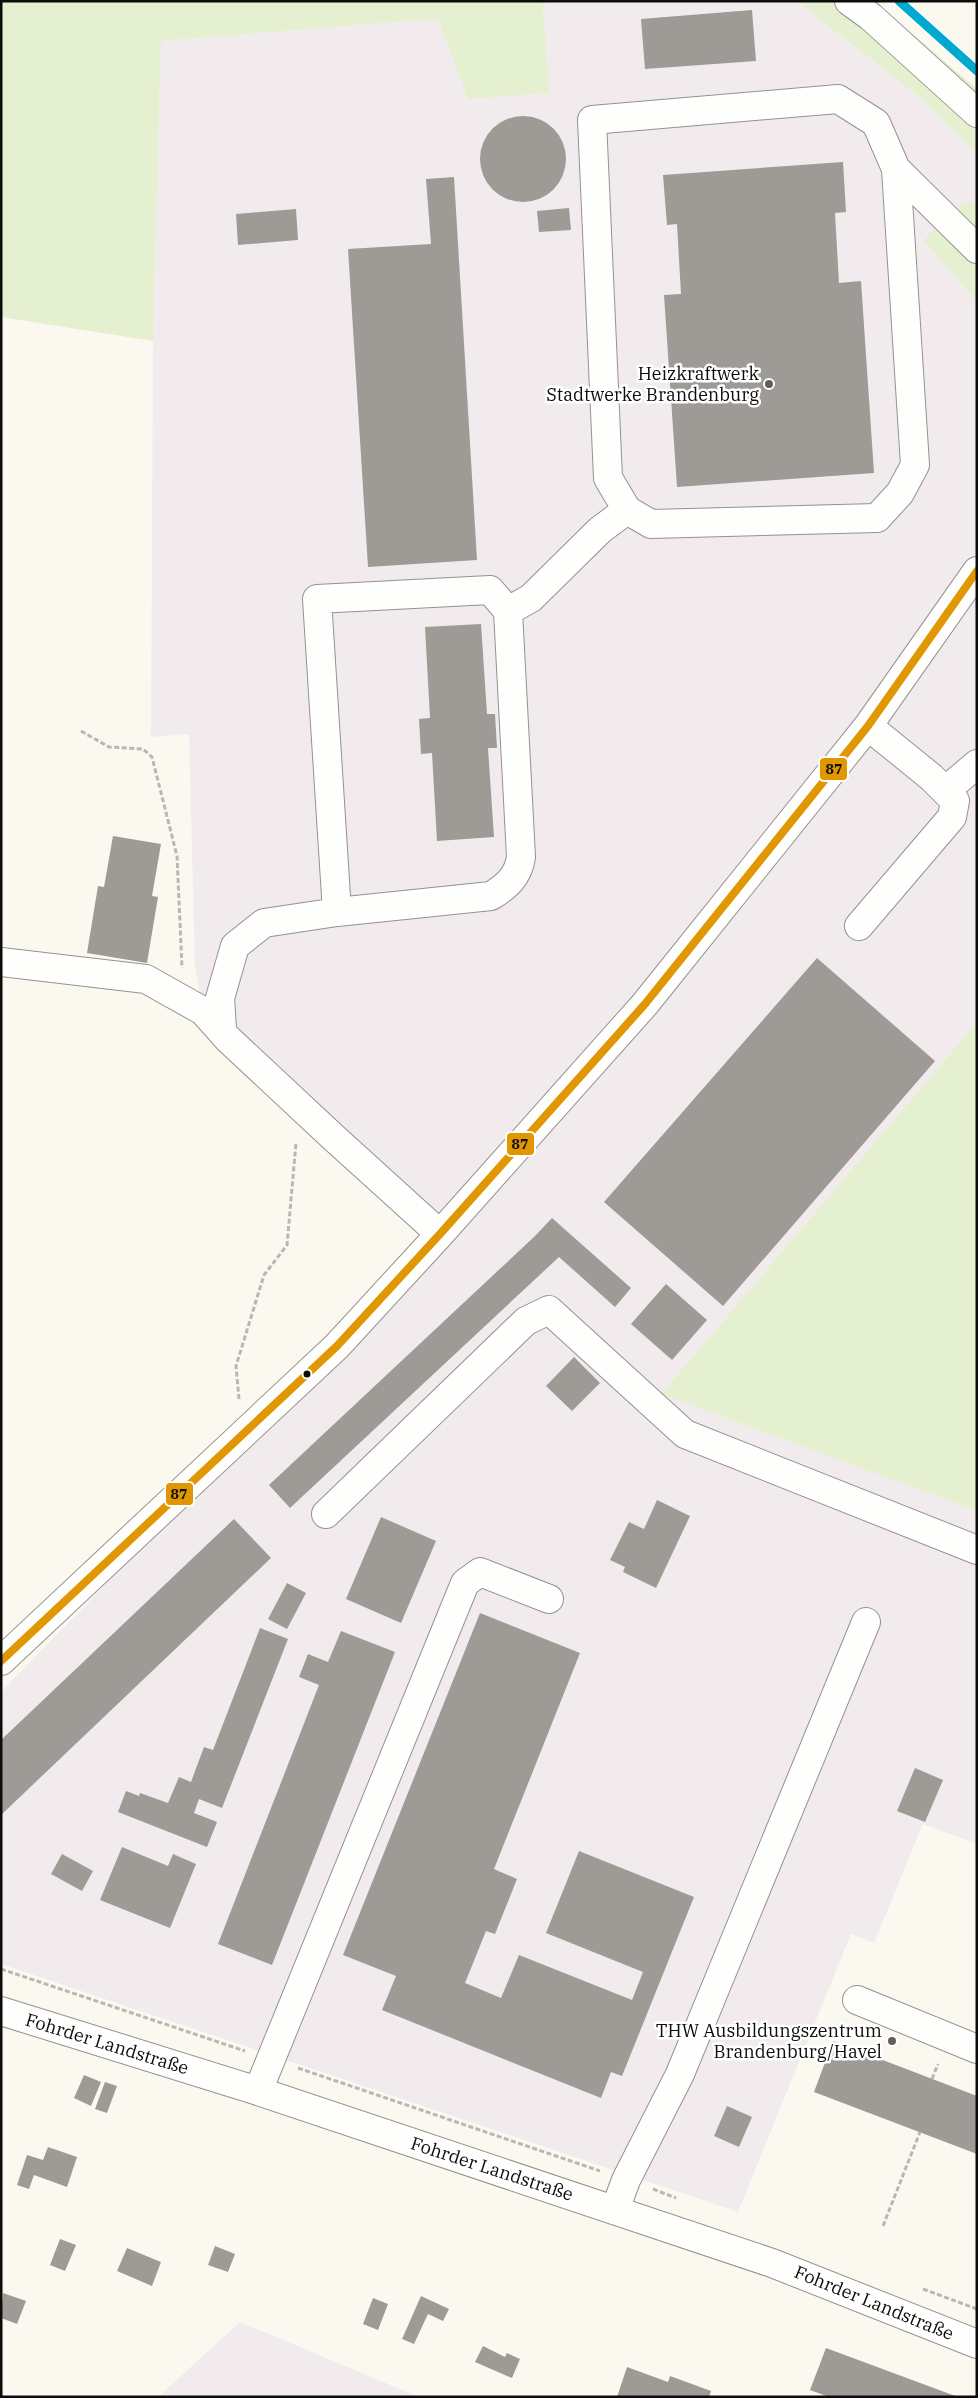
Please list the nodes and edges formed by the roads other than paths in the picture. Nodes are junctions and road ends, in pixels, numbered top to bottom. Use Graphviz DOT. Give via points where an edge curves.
graph roads {
  1 [pos="849,1"];
  2 [pos="977,113"];
  3 [pos="896,169"];
  4 [pos="977,249"];
  5 [pos="627,510"];
  6 [pos="977,571"];
  7 [pos="508,611"];
  8 [pos="868,726"];
  9 [pos="977,764"];
  10 [pos="945,791"];
  11 [pos="337,912"];
  12 [pos="859,926"];
  13 [pos="1,962"];
  14 [pos="222,1029"];
  15 [pos="440,1234"];
  16 [pos="326,1514"];
  17 [pos="977,1550"];
  18 [pos="548,1599"];
  19 [pos="866,1622"];
  20 [pos="1,1661"];
  21 [pos="857,2000"];
  22 [pos="1,2011"];
  23 [pos="977,2049"];
  24 [pos="258,2091"];
  25 [pos="615,2210"];
  26 [pos="977,2344"];
  1 -- 2 [label="street"];
  3 -- 4 [label="street"];
  3 -- 5 [label="street" via="915,465 900,493 877,518 651,524"];
  3 -- 5 [label="street" via="876,123 838,99 592,120 608,478"];
  5 -- 7 [label="street" via="600,530 531,598"];
  6 -- 8 [label="street"];
  7 -- 11 [label="street" via="522,857 520,869 508,885 491,896"];
  7 -- 11 [label="street" via="490,590 317,599"];
  8 -- 10 [label="street"];
  8 -- 15 [label="street" via="646,1004"];
  9 -- 10 [label="street"];
  10 -- 12 [label="street" via="954,801 952,817"];
  11 -- 14 [label="street" via="264,923 235,946 220,998"];
  13 -- 14 [label="street" via="146,979 203,1011"];
  14 -- 15 [label="street" via="228,1039"];
  15 -- 20 [label="street" via="337,1346"];
  16 -- 17 [label="street" via="526,1321 548,1310 685,1434"];
  18 -- 24 [label="street" via="480,1572 465,1583"];
  19 -- 25 [label="street" via="680,2074 626,2180"];
  21 -- 23 [label="street"];
  22 -- 24 [label="street, Fohrder Landstraße"];
  24 -- 25 [label="street, Fohrder Landstraße"];
  25 -- 26 [label="street, Fohrder Landstraße" via="772,2262"];
}
